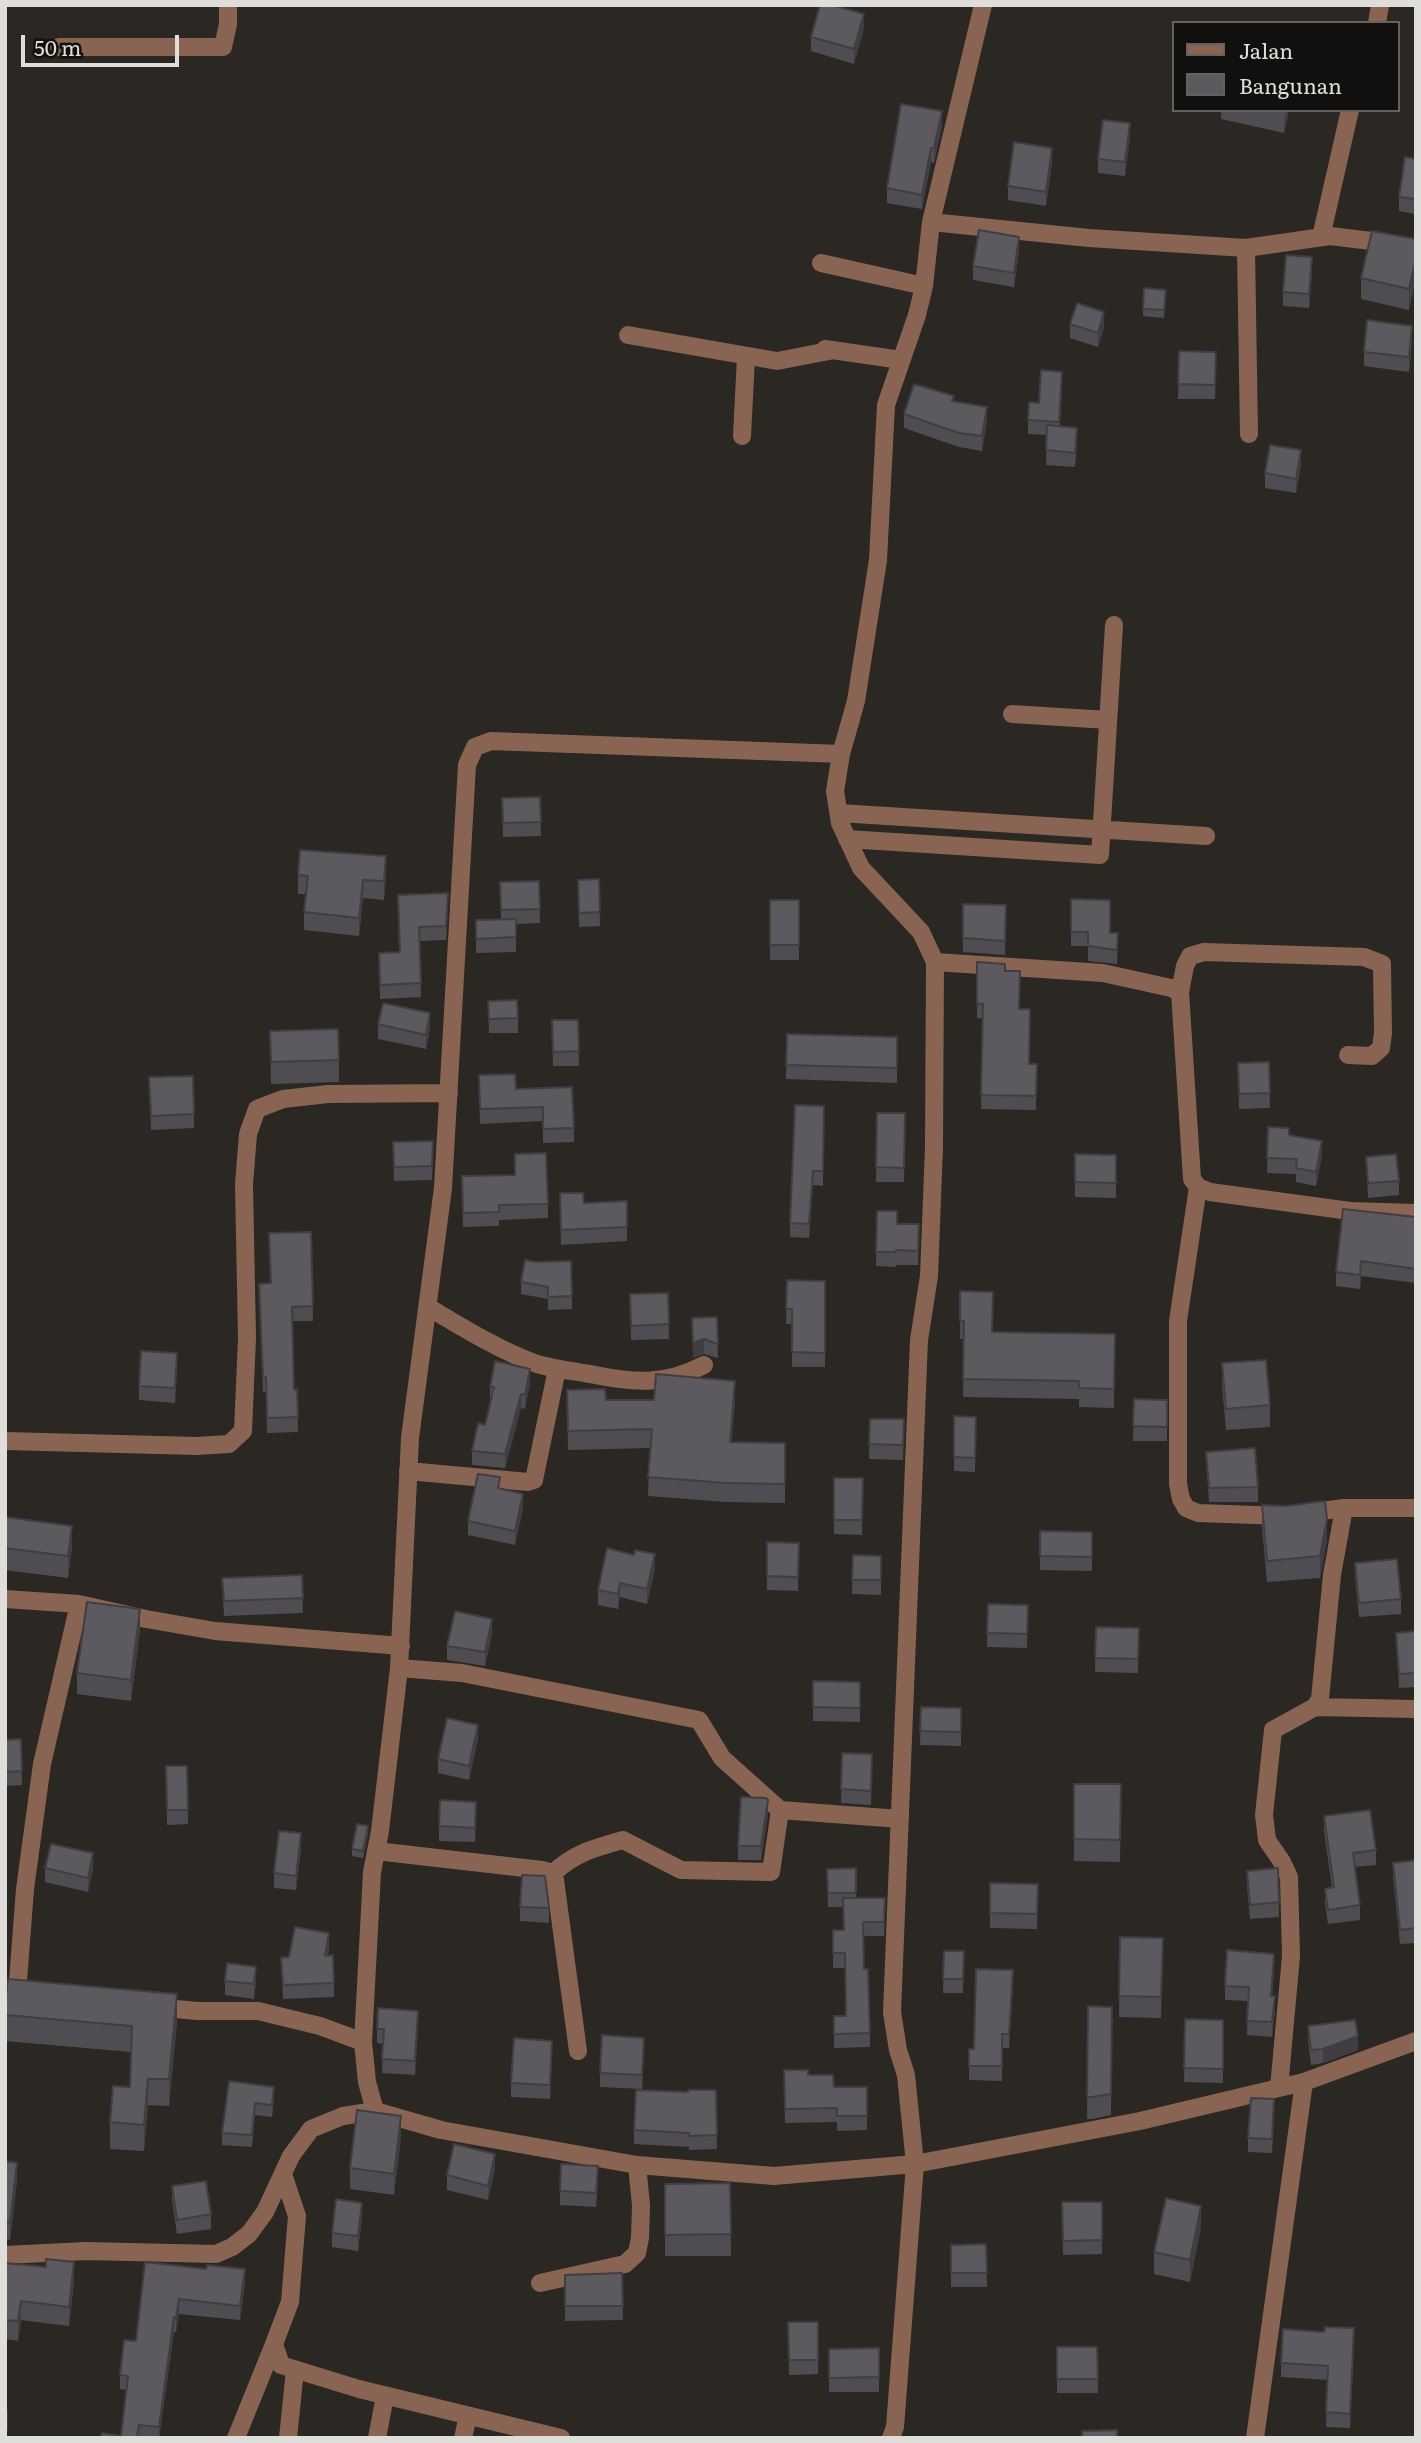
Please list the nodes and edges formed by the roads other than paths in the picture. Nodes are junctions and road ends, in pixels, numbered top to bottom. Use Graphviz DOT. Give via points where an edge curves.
graph roads {
  1 [pos="228,5"];
  2 [pos="984,5"];
  3 [pos="59,47"];
  4 [pos="1349,112"];
  5 [pos="931,222"];
  6 [pos="1321,237"];
  7 [pos="1246,248"];
  8 [pos="1416,251"];
  9 [pos="821,263"];
  10 [pos="924,286"];
  11 [pos="628,335"];
  12 [pos="807,346"];
  13 [pos="834,350"];
  14 [pos="746,357"];
  15 [pos="901,360"];
  16 [pos="1249,434"];
  17 [pos="742,436"];
  18 [pos="1114,625"];
  19 [pos="1012,714"];
  20 [pos="1108,720"];
  21 [pos="841,754"];
  22 [pos="839,813"];
  23 [pos="1102,830"];
  24 [pos="1206,836"];
  25 [pos="848,839"];
  26 [pos="935,962"];
  27 [pos="1180,992"];
  28 [pos="1348,1055"];
  29 [pos="449,1093"];
  30 [pos="1198,1187"];
  31 [pos="1416,1213"];
  32 [pos="428,1307"];
  33 [pos="704,1365"];
  34 [pos="557,1369"];
  35 [pos="5,1441"];
  36 [pos="408,1471"];
  37 [pos="1344,1508"];
  38 [pos="1416,1508"];
  39 [pos="5,1599"];
  40 [pos="79,1604"];
  41 [pos="401,1646"];
  42 [pos="399,1668"];
  43 [pos="1315,1707"];
  44 [pos="1416,1709"];
  45 [pos="780,1810"];
  46 [pos="900,1819"];
  47 [pos="376,1851"];
  48 [pos="552,1874"];
  49 [pos="17,1994"];
  50 [pos="143,2006"];
  51 [pos="1416,2041"];
  52 [pos="363,2042"];
  53 [pos="578,2051"];
  54 [pos="1304,2082"];
  55 [pos="1279,2088"];
  56 [pos="375,2111"];
  57 [pos="915,2164"];
  58 [pos="637,2165"];
  59 [pos="283,2174"];
  60 [pos="5,2255"];
  61 [pos="540,2283"];
  62 [pos="274,2344"];
  63 [pos="295,2370"];
  64 [pos="385,2396"];
  65 [pos="468,2416"];
  66 [pos="236,2438"];
  67 [pos="288,2438"];
  68 [pos="377,2438"];
  69 [pos="463,2438"];
  70 [pos="561,2438"];
  71 [pos="891,2438"];
  72 [pos="1255,2438"];
  1 -- 3 [label="street" via="223,47"];
  2 -- 5 [label="street"];
  4 -- 6 [label="street"];
  5 -- 7 [label="street"];
  5 -- 10 [label="street"];
  6 -- 7 [label="street"];
  6 -- 8 [label="street" via="1396,244"];
  7 -- 16 [label="street"];
  9 -- 10 [label="street"];
  10 -- 15 [label="street"];
  11 -- 14 [label="street"];
  12 -- 13 [label="street"];
  13 -- 14 [label="street" via="777,361"];
  13 -- 15 [label="street"];
  14 -- 17 [label="street"];
  15 -- 21 [label="street" via="886,405 878,560 856,701"];
  18 -- 20 [label="street"];
  19 -- 20 [label="street"];
  20 -- 23 [label="street"];
  21 -- 22 [label="street" via="835,791"];
  21 -- 29 [label="street" via="491,741 475,747 467,765"];
  22 -- 23 [label="street"];
  22 -- 25 [label="street"];
  23 -- 24 [label="street"];
  23 -- 25 [label="street" via="1100,855"];
  25 -- 26 [label="street" via="860,868 921,933"];
  26 -- 27 [label="street" via="1103,973"];
  26 -- 46 [label="street" via="929,1276 919,1340"];
  27 -- 28 [label="street" via="1190,956 1204,952 1377,961 1382,964 1381,1048 1372,1056"];
  27 -- 30 [label="street" via="1192,1179"];
  29 -- 32 [label="street"];
  29 -- 35 [label="street" via="328,1094 283,1098 257,1110 248,1134 244,1184 247,1338 243,1431 229,1444"];
  30 -- 31 [label="street" via="1350,1211"];
  30 -- 37 [label="street" via="1178,1321 1181,1499 1186,1508 1198,1513 1284,1516"];
  32 -- 34 [label="street" via="507,1351"];
  32 -- 36 [label="street"];
  33 -- 34 [label="street" via="682,1377 658,1381 619,1380"];
  34 -- 36 [label="street" via="534,1480"];
  36 -- 41 [label="street"];
  37 -- 38 [label="street"];
  37 -- 43 [label="street" via="1332,1575 1320,1699"];
  39 -- 40 [label="street"];
  40 -- 41 [label="street" via="215,1631"];
  40 -- 49 [label="street" via="42,1764 25,1888"];
  41 -- 42 [label="street"];
  42 -- 45 [label="street" via="462,1673 699,1720 722,1758"];
  42 -- 47 [label="street"];
  43 -- 44 [label="street"];
  43 -- 55 [label="street" via="1273,1730 1264,1815 1267,1840 1289,1877 1291,1956"];
  45 -- 46 [label="street"];
  45 -- 48 [label="street" via="771,1872 681,1870 623,1840 568,1860"];
  46 -- 57 [label="street" via="892,2012 906,2075"];
  47 -- 48 [label="street"];
  47 -- 52 [label="street"];
  48 -- 53 [label="street"];
  50 -- 52 [label="street" via="258,2011"];
  51 -- 54 [label="street"];
  52 -- 56 [label="street"];
  54 -- 55 [label="street"];
  54 -- 72 [label="street"];
  55 -- 57 [label="street" via="1140,2121"];
  56 -- 58 [label="street" via="441,2130"];
  56 -- 59 [label="street" via="344,2116 311,2129"];
  57 -- 58 [label="street" via="774,2176"];
  57 -- 71 [label="street"];
  58 -- 61 [label="street" via="641,2205 637,2253 625,2264"];
  59 -- 60 [label="street" via="265,2212 248,2234 216,2254 86,2251"];
  59 -- 62 [label="street" via="297,2216 290,2302"];
  62 -- 63 [label="street" via="281,2365"];
  62 -- 66 [label="street"];
  63 -- 64 [label="street"];
  63 -- 67 [label="street"];
  64 -- 65 [label="street"];
  64 -- 68 [label="street"];
  65 -- 69 [label="street"];
  65 -- 70 [label="street"];
}
